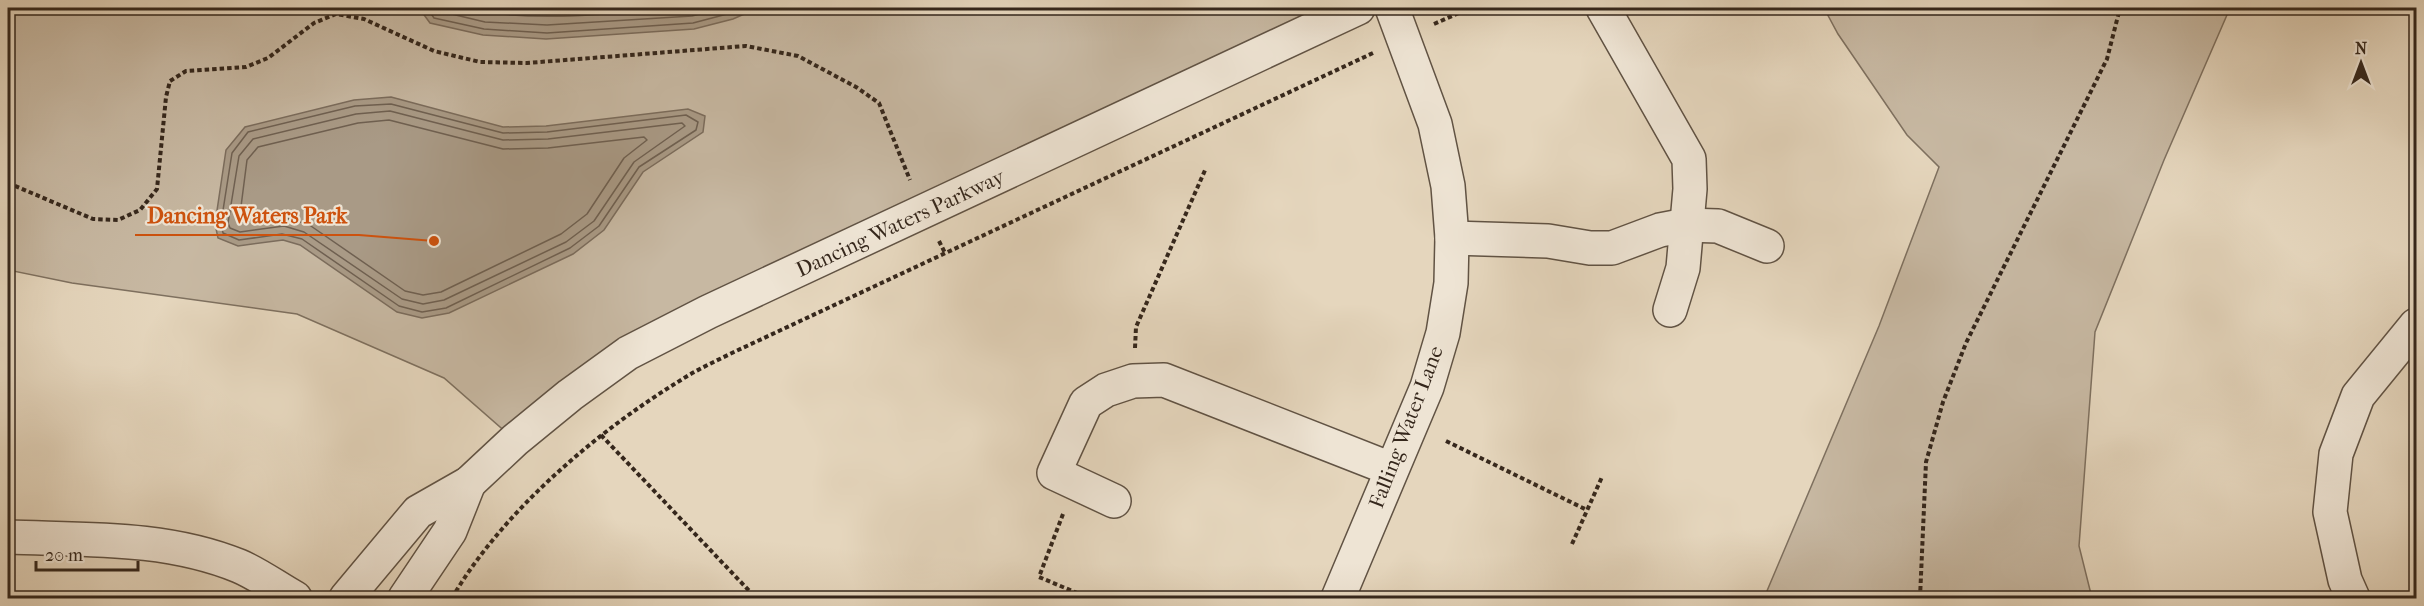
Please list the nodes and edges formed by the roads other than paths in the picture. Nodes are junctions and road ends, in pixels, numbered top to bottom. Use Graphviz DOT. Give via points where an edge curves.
graph roads {
  1 [pos="1358,8"];
  2 [pos="1392,8"];
  3 [pos="1603,8"];
  4 [pos="1686,225"];
  5 [pos="1452,238"];
  6 [pos="1767,246"];
  7 [pos="1670,310"];
  8 [pos="2416,325"];
  9 [pos="1391,468"];
  10 [pos="470,483"];
  11 [pos="1114,501"];
  12 [pos="8,537"];
  13 [pos="295,598"];
  14 [pos="346,598"];
  15 [pos="405,598"];
  16 [pos="1338,598"];
  17 [pos="2353,598"];
  1 -- 10 [label="street, Dancing Waters Parkway" via="628,353 515,440"];
  2 -- 5 [label="street, Falling Water Lane" via="1435,124 1448,186"];
  3 -- 4 [label="street" via="1689,159"];
  4 -- 5 [label="street" via="1612,248"];
  4 -- 6 [label="street" via="1718,226"];
  4 -- 7 [label="street" via="1683,268"];
  5 -- 9 [label="street, Falling Water Lane" via="1451,283 1443,333 1427,387"];
  8 -- 17 [label="street" via="2358,396 2336,454 2330,512 2345,580"];
  9 -- 11 [label="street" via="1164,380 1132,381 1106,390 1086,403 1054,473"];
  9 -- 16 [label="street, Falling Water Lane"];
  10 -- 14 [label="street, Dancing Waters Parkway" via="418,512"];
  10 -- 15 [label="street, Dancing Waters Parkway" via="450,531"];
  12 -- 13 [label="street" via="144,542 189,550 240,567"];
}
